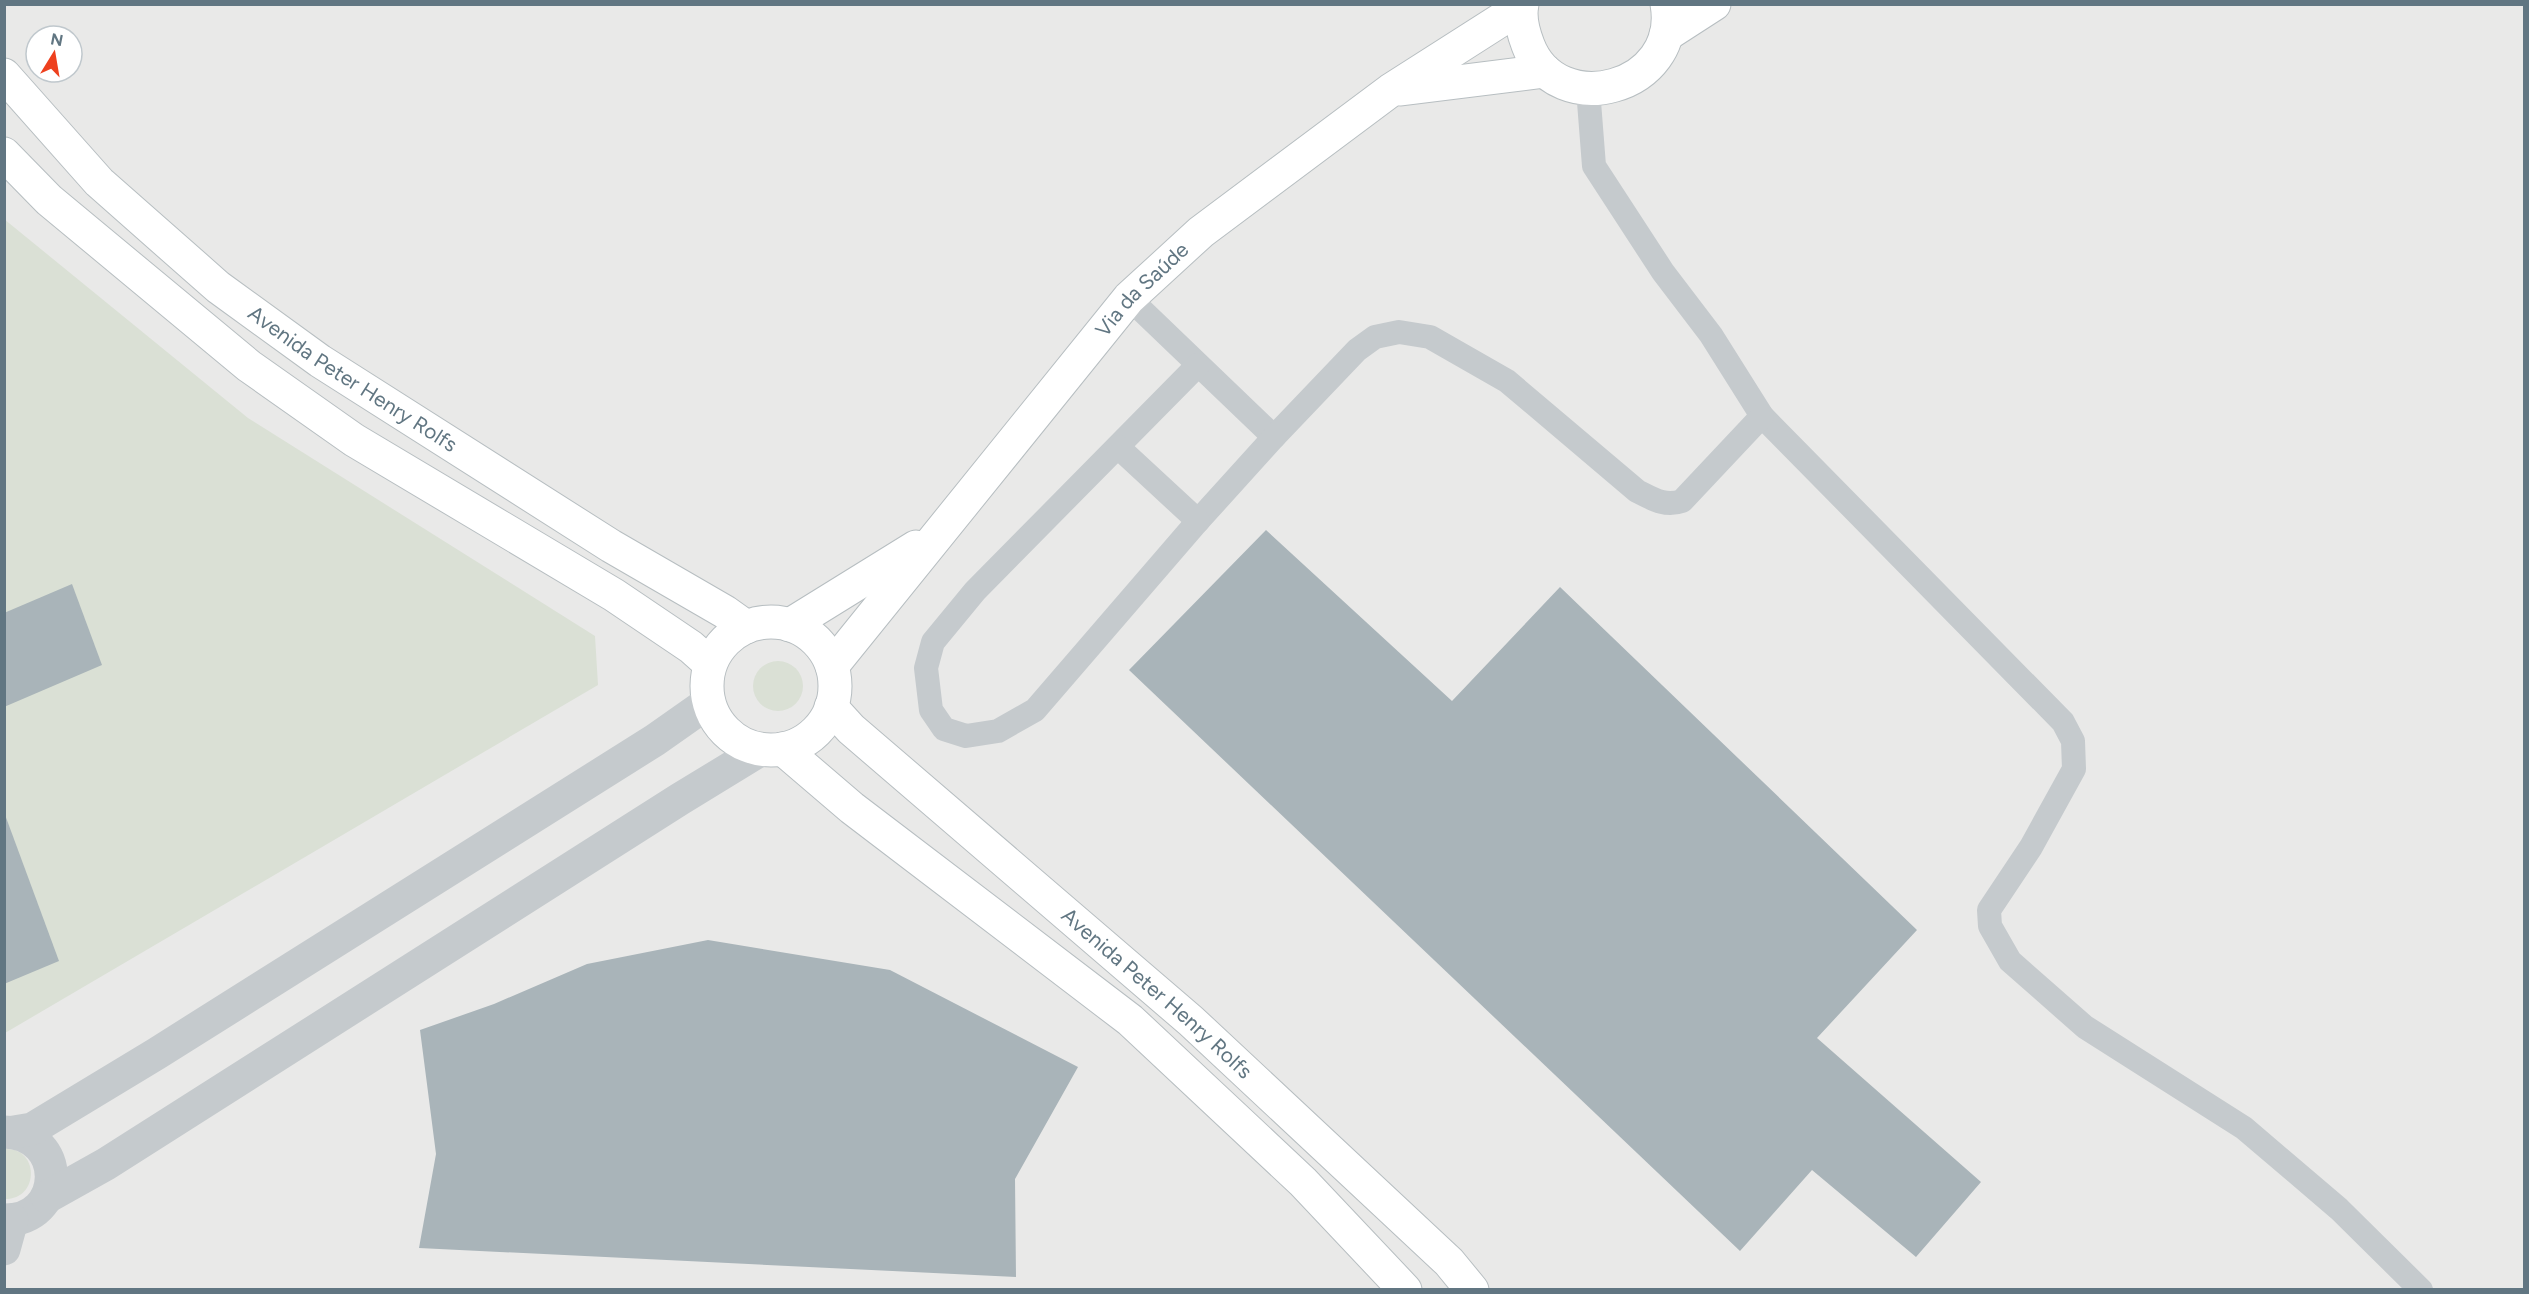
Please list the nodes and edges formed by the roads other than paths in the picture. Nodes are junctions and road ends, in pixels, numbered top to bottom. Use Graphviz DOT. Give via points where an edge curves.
graph roads {
  1 [pos="1714,4"];
  2 [pos="1521,6"];
  3 [pos="1667,20"];
  4 [pos="1545,71"];
  5 [pos="4,75"];
  6 [pos="1588,89"];
  7 [pos="1391,90"];
  8 [pos="4,154"];
  9 [pos="1130,298"];
  10 [pos="1198,365"];
  11 [pos="1762,416"];
  12 [pos="1274,437"];
  13 [pos="1118,447"];
  14 [pos="1198,521"];
  15 [pos="935,535"];
  16 [pos="790,625"];
  17 [pos="746,627"];
  18 [pos="710,664"];
  19 [pos="832,666"];
  20 [pos="709,702"];
  21 [pos="831,707"];
  22 [pos="773,749"];
  23 [pos="9,1132"];
  24 [pos="47,1197"];
  25 [pos="7,1229"];
  26 [pos="1405,1290"];
  27 [pos="1472,1290"];
  28 [pos="2421,1290"];
  1 -- 3 [label="main road"];
  2 -- 4 [label="main road" via="1522,30 1530,52"];
  2 -- 7 [label="main road, Via da Saúde"];
  3 -- 6 [label="main road" via="1658,54 1645,70 1608,88"];
  4 -- 6 [label="main road" via="1565,83"];
  4 -- 7 [label="main road"];
  5 -- 17 [label="main road, Avenida Peter Henry Rolfs" via="99,182 218,287 320,361"];
  6 -- 11 [label="lane" via="1594,166"];
  7 -- 9 [label="main road, Via da Saúde" via="1201,232"];
  8 -- 18 [label="main road" via="49,200 249,366 354,440 614,595"];
  9 -- 10 [label="lane"];
  9 -- 15 [label="main road, Via da Saúde"];
  10 -- 12 [label="lane"];
  10 -- 13 [label="lane"];
  11 -- 12 [label="lane" via="1682,501 1672,505 1658,502 1638,491 1507,381 1430,338 1398,332 1375,337 1357,350"];
  11 -- 28 [label="lane" via="2057,715 2073,741 2074,769 2031,847 1989,910 1990,926 2010,961 2085,1027 2244,1128 2339,1209"];
  12 -- 14 [label="lane"];
  13 -- 14 [label="lane"];
  13 -- 14 [label="lane" via="975,591 933,642 926,668 931,710 944,729 966,736 998,731 1035,710"];
  15 -- 16 [label="main road, Via da Saúde"];
  15 -- 19 [label="main road, Via da Saúde"];
  16 -- 17 [label="main road" via="767,622"];
  16 -- 19 [label="main road" via="808,634"];
  17 -- 18 [label="main road" via="724,642"];
  18 -- 20 [label="main road" via="706,687"];
  19 -- 21 [label="main road" via="835,686"];
  20 -- 22 [label="main road" via="730,735 740,742"];
  20 -- 23 [label="street" via="156,1054 32,1129"];
  21 -- 22 [label="main road" via="818,730 802,741"];
  21 -- 27 [label="main road, Avenida Peter Henry Rolfs" via="851,729 1191,1021 1449,1262"];
  22 -- 24 [label="street" via="669,805 106,1164"];
  22 -- 26 [label="main road, Avenida Peter Henry Rolfs" via="1130,1020 1303,1182"];
  23 -- 24 [label="street" via="33,1140 47,1156 52,1170"];
  24 -- 25 [label="street" via="38,1209"];
}
